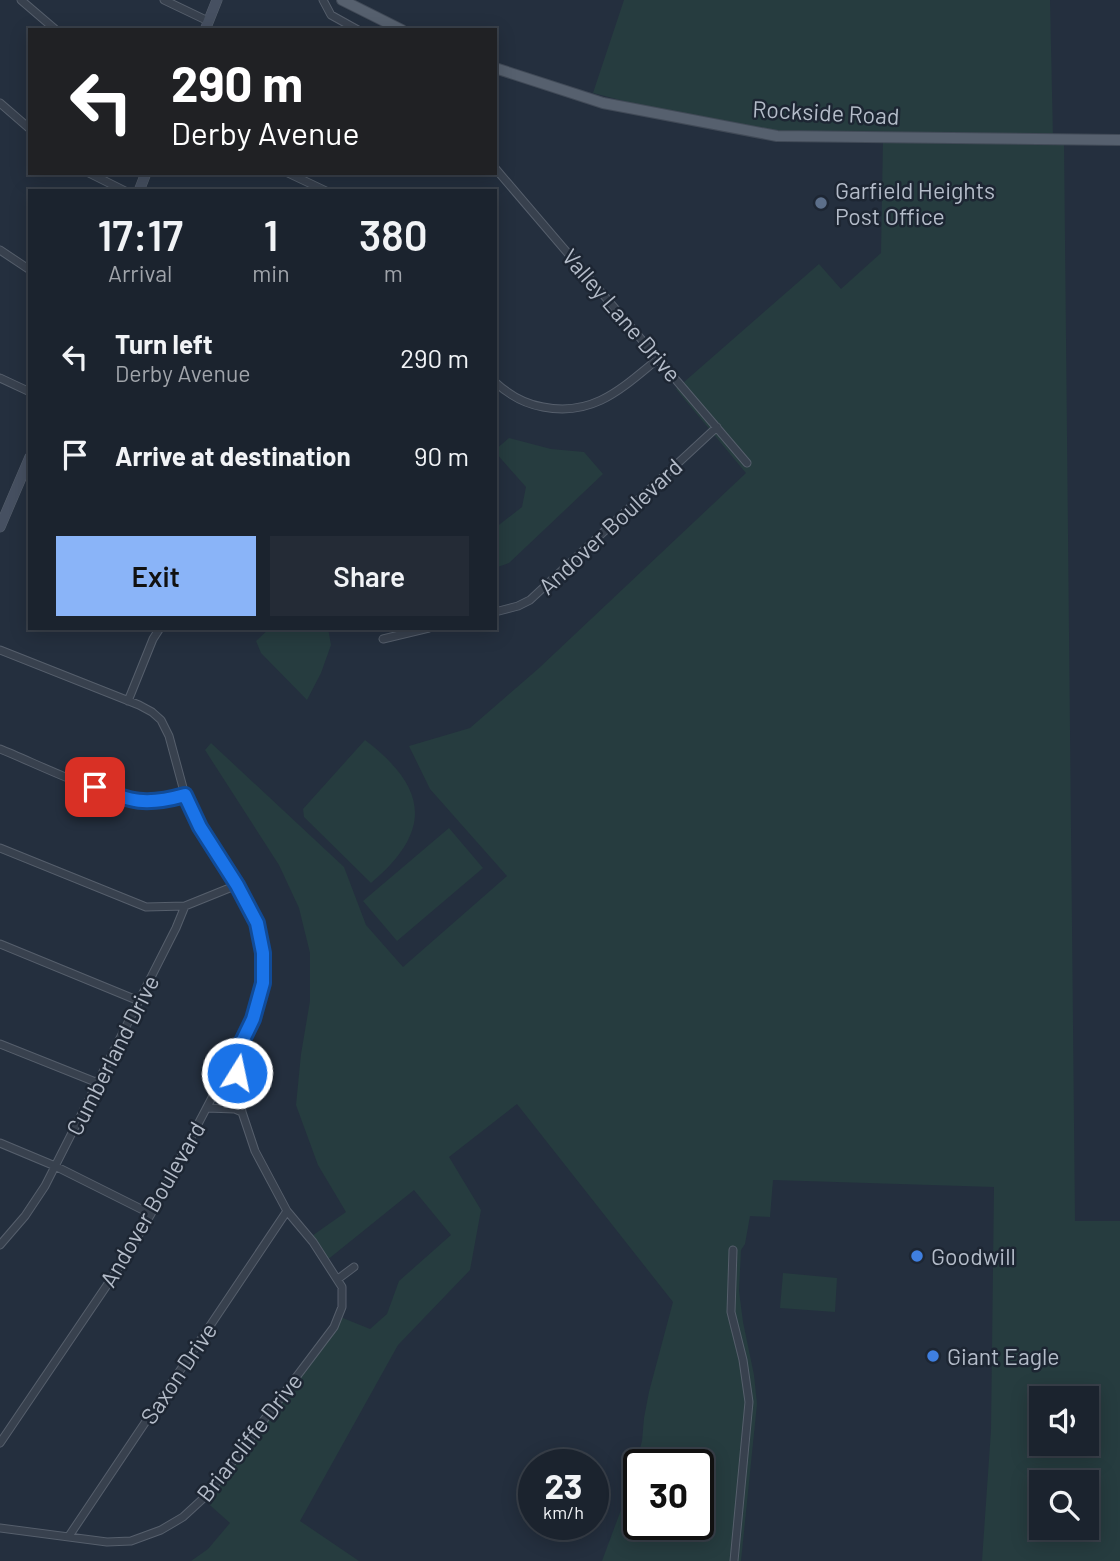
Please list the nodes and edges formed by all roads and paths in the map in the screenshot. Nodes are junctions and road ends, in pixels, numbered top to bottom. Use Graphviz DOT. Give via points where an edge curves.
graph roads {
  1 [pos="21,0"];
  2 [pos="164,0"];
  3 [pos="218,0"];
  4 [pos="323,0"];
  5 [pos="342,0"];
  6 [pos="206,25"];
  7 [pos="54,28"];
  8 [pos="354,28"];
  9 [pos="398,28"];
  10 [pos="497,69"];
  11 [pos="0,103"];
  12 [pos="28,126"];
  13 [pos="1120,140"];
  14 [pos="497,170"];
  15 [pos="93,175"];
  16 [pos="292,175"];
  17 [pos="121,189"];
  18 [pos="322,189"];
  19 [pos="0,250"];
  20 [pos="28,269"];
  21 [pos="659,358"];
  22 [pos="0,378"];
  23 [pos="497,383"];
  24 [pos="28,391"];
  25 [pos="717,427"];
  26 [pos="28,462"];
  27 [pos="747,463"];
  28 [pos="0,527"];
  29 [pos="497,612"];
  30 [pos="159,630"];
  31 [pos="421,630"];
  32 [pos="383,639"];
  33 [pos="0,650"];
  34 [pos="128,701"];
  35 [pos="0,749"];
  36 [pos="185,795"];
  37 [pos="0,848"];
  38 [pos="237,885"];
  39 [pos="185,906"];
  40 [pos="0,944"];
  41 [pos="139,1001"];
  42 [pos="0,1044"];
  43 [pos="236,1054"];
  44 [pos="98,1083"];
  45 [pos="207,1108"];
  46 [pos="242,1112"];
  47 [pos="0,1143"];
  48 [pos="55,1166"];
  49 [pos="287,1211"];
  50 [pos="151,1214"];
  51 [pos="1,1243"];
  52 [pos="733,1250"];
  53 [pos="354,1267"];
  54 [pos="338,1279"];
  55 [pos="0,1443"];
  56 [pos="0,1528"];
  57 [pos="69,1536"];
  58 [pos="734,1561"];
  1 -- 7 [label="street"];
  2 -- 6 [label="street"];
  3 -- 6 [label="main road"];
  4 -- 8 [label="street" via="331,15"];
  5 -- 9 [label="main road"];
  10 -- 13 [label="main road, Rockside Road" via="603,103 777,136"];
  11 -- 12 [label="street"];
  14 -- 21 [label="street, Valley Lane Drive"];
  15 -- 17 [label="street"];
  16 -- 18 [label="street"];
  19 -- 20 [label="street"];
  21 -- 23 [label="street" via="618,391 578,409 535,406"];
  21 -- 25 [label="street, Valley Lane Drive"];
  22 -- 24 [label="street"];
  25 -- 27 [label="street, Valley Lane Drive"];
  25 -- 29 [label="street, Andover Boulevard" via="530,600"];
  26 -- 28 [label="main road"];
  30 -- 34 [label="street"];
  31 -- 32 [label="street"];
  33 -- 34 [label="street"];
  34 -- 36 [label="street, Andover Boulevard" via="161,720"];
  35 -- 36 [label="street" via="118,797 160,803"];
  36 -- 38 [label="street, Andover Boulevard"];
  37 -- 39 [label="street" via="146,907"];
  38 -- 39 [label="street"];
  38 -- 43 [label="street, Andover Boulevard" via="257,923 263,983"];
  39 -- 41 [label="street, Cumberland Drive"];
  40 -- 41 [label="street"];
  41 -- 44 [label="street, Cumberland Drive"];
  42 -- 44 [label="street"];
  43 -- 45 [label="street, Andover Boulevard"];
  43 -- 46 [label="street"];
  44 -- 48 [label="street, Cumberland Drive"];
  45 -- 46 [label="street"];
  45 -- 50 [label="street, Andover Boulevard"];
  46 -- 49 [label="street" via="255,1151"];
  47 -- 48 [label="street"];
  48 -- 50 [label="street"];
  48 -- 51 [label="street, Cumberland Drive" via="25,1216"];
  49 -- 54 [label="street"];
  49 -- 57 [label="street, Saxon Drive"];
  50 -- 55 [label="street, Andover Boulevard"];
  52 -- 58 [label="street" via="732,1312 748,1402"];
  53 -- 54 [label="street"];
  54 -- 57 [label="street, Briarcliffe Drive" via="342,1307 334,1327 208,1494 183,1517 131,1541"];
  56 -- 57 [label="street, Briarcliffe Drive"];
}
